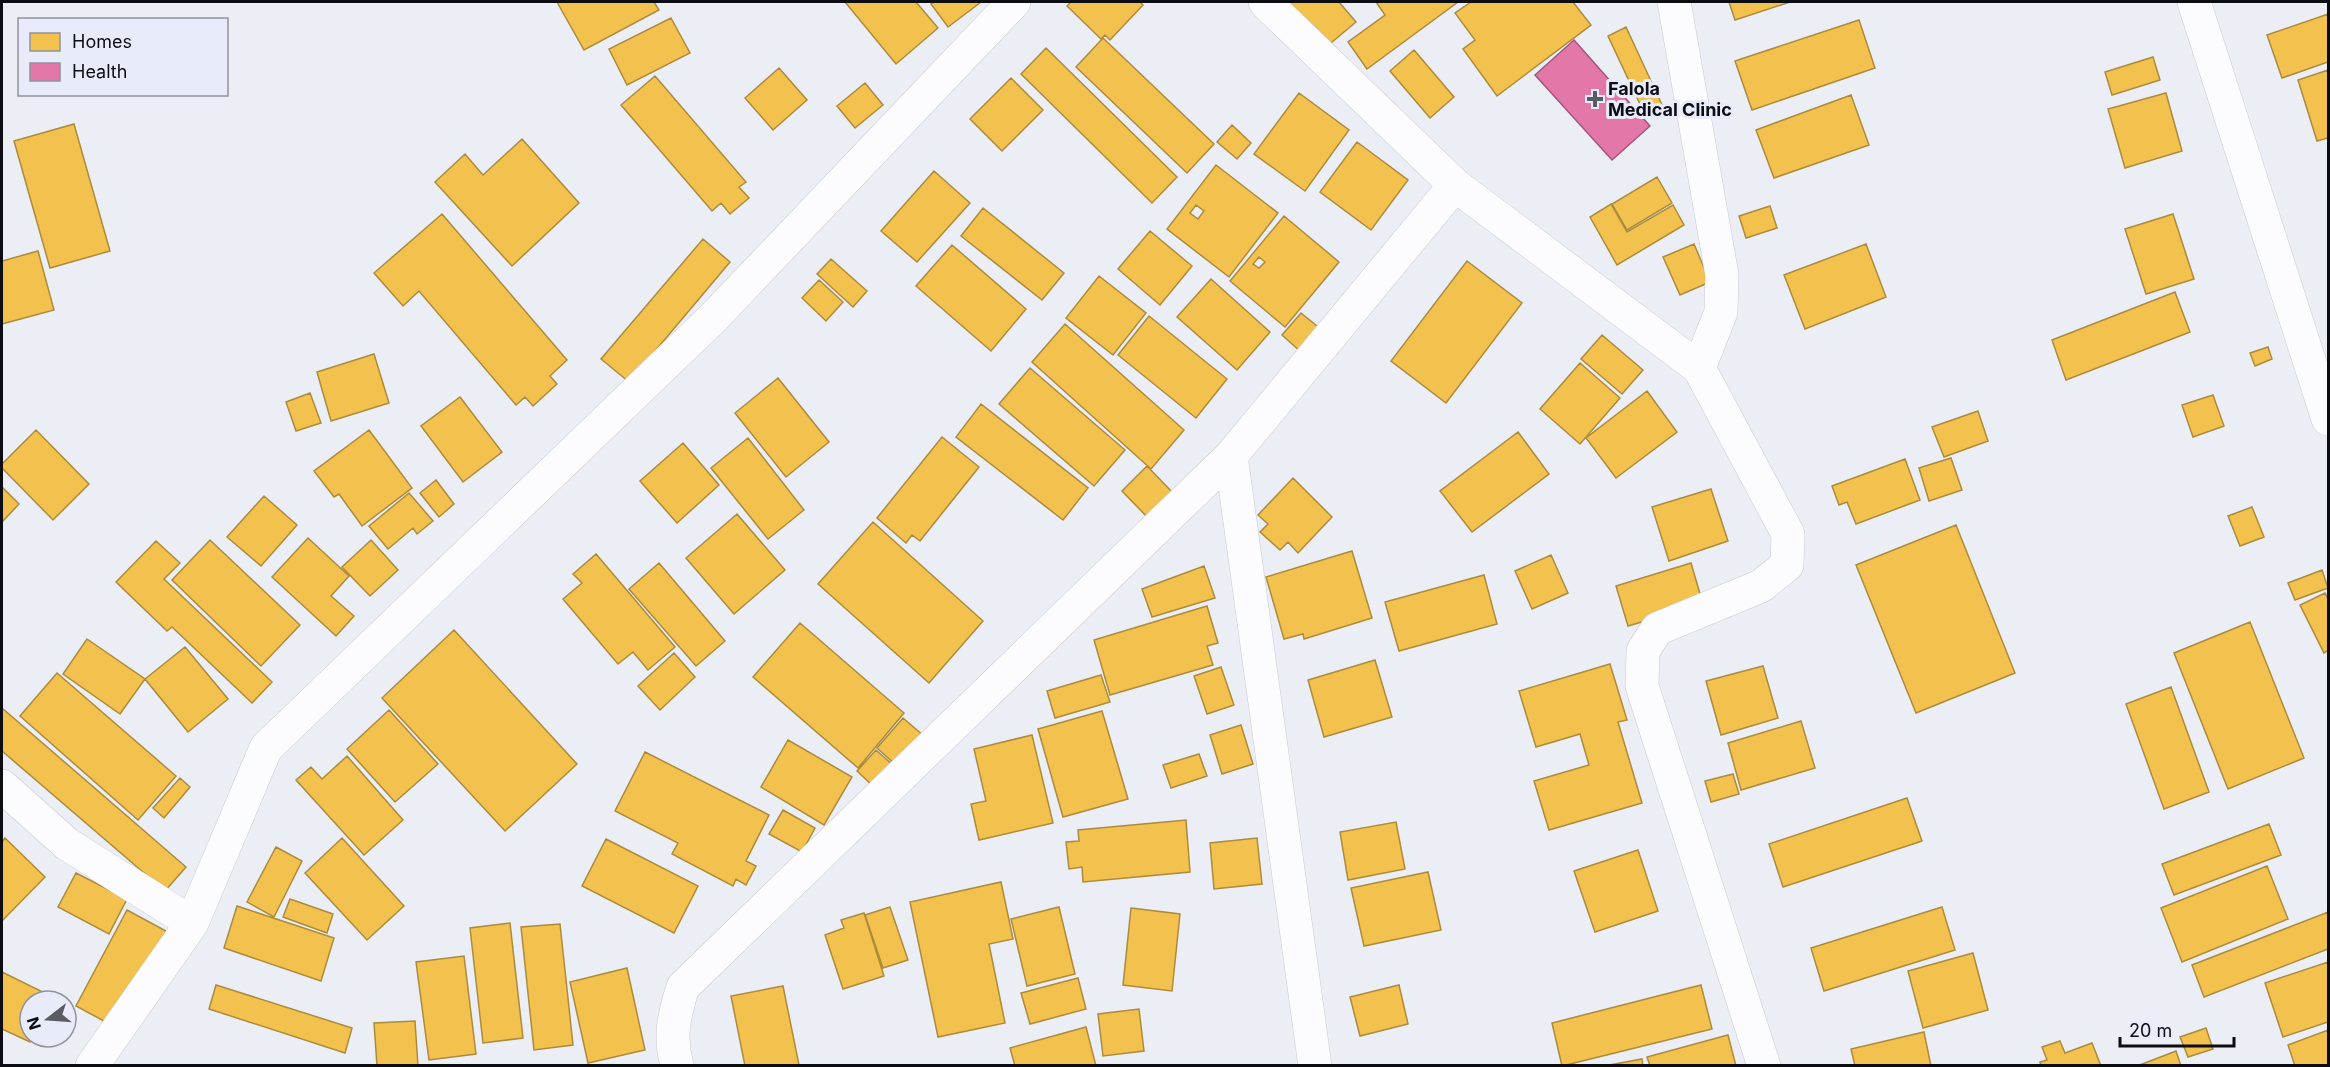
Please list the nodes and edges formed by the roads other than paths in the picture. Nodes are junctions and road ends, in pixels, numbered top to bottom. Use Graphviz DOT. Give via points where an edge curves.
graph roads {
  1 [pos="1014,2"];
  2 [pos="1265,2"];
  3 [pos="1674,2"];
  4 [pos="2194,2"];
  5 [pos="1455,185"];
  6 [pos="1699,368"];
  7 [pos="2328,419"];
  8 [pos="1231,456"];
  9 [pos="2,786"];
  10 [pos="192,923"];
  11 [pos="92,1065"];
  12 [pos="677,1065"];
  13 [pos="1315,1065"];
  14 [pos="1764,1065"];
  1 -- 10 [label="street" via="713,318 266,748"];
  2 -- 5 [label="street"];
  3 -- 6 [label="street" via="1722,275 1720,312"];
  4 -- 7 [label="street"];
  5 -- 6 [label="street"];
  5 -- 8 [label="street"];
  6 -- 14 [label="street" via="1788,534 1787,565 1761,586 1657,629 1643,651 1642,686"];
  8 -- 12 [label="street" via="683,987 673,1019 671,1044"];
  8 -- 13 [label="street"];
  9 -- 10 [label="street" via="67,844"];
  10 -- 11 [label="street"];
}
